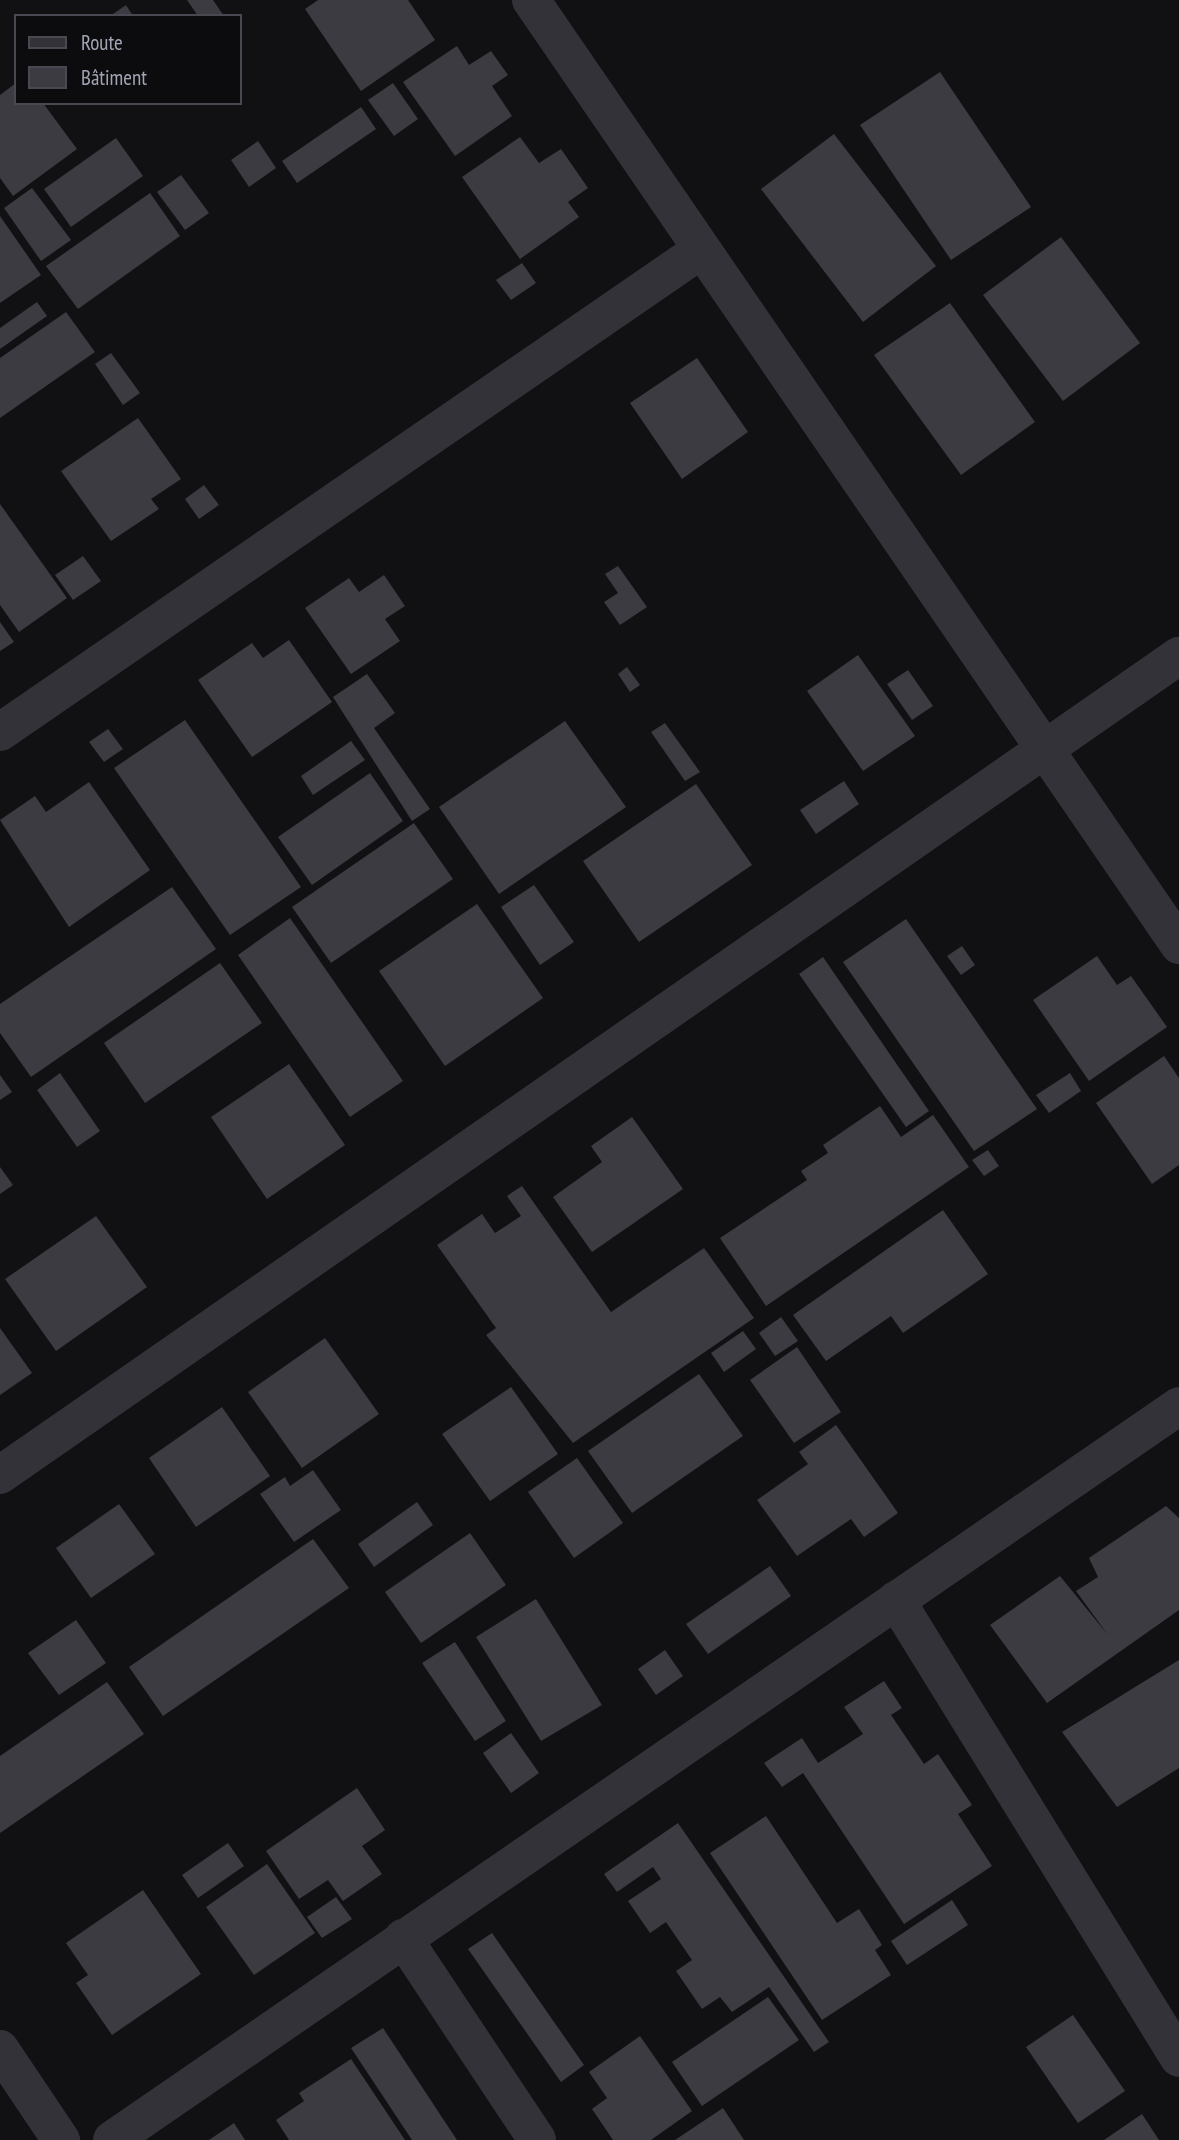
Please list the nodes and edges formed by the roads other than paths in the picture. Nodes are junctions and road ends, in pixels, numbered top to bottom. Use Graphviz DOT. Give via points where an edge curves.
graph roads {
  1 [pos="531,0"];
  2 [pos="701,250"];
  3 [pos="1179,656"];
  4 [pos="0,732"];
  5 [pos="1044,751"];
  6 [pos="1179,945"];
  7 [pos="1179,1406"];
  8 [pos="0,1475"];
  9 [pos="896,1600"];
  10 [pos="402,1938"];
  11 [pos="0,2049"];
  12 [pos="1179,2058"];
  13 [pos="61,2140"];
  14 [pos="112,2140"];
  15 [pos="537,2140"];
  1 -- 2 [label="street"];
  2 -- 4 [label="street"];
  2 -- 5 [label="street"];
  3 -- 5 [label="street"];
  5 -- 6 [label="street"];
  5 -- 8 [label="street"];
  7 -- 9 [label="street"];
  9 -- 10 [label="street"];
  9 -- 12 [label="street"];
  10 -- 14 [label="street"];
  10 -- 15 [label="street"];
  11 -- 13 [label="street"];
}
